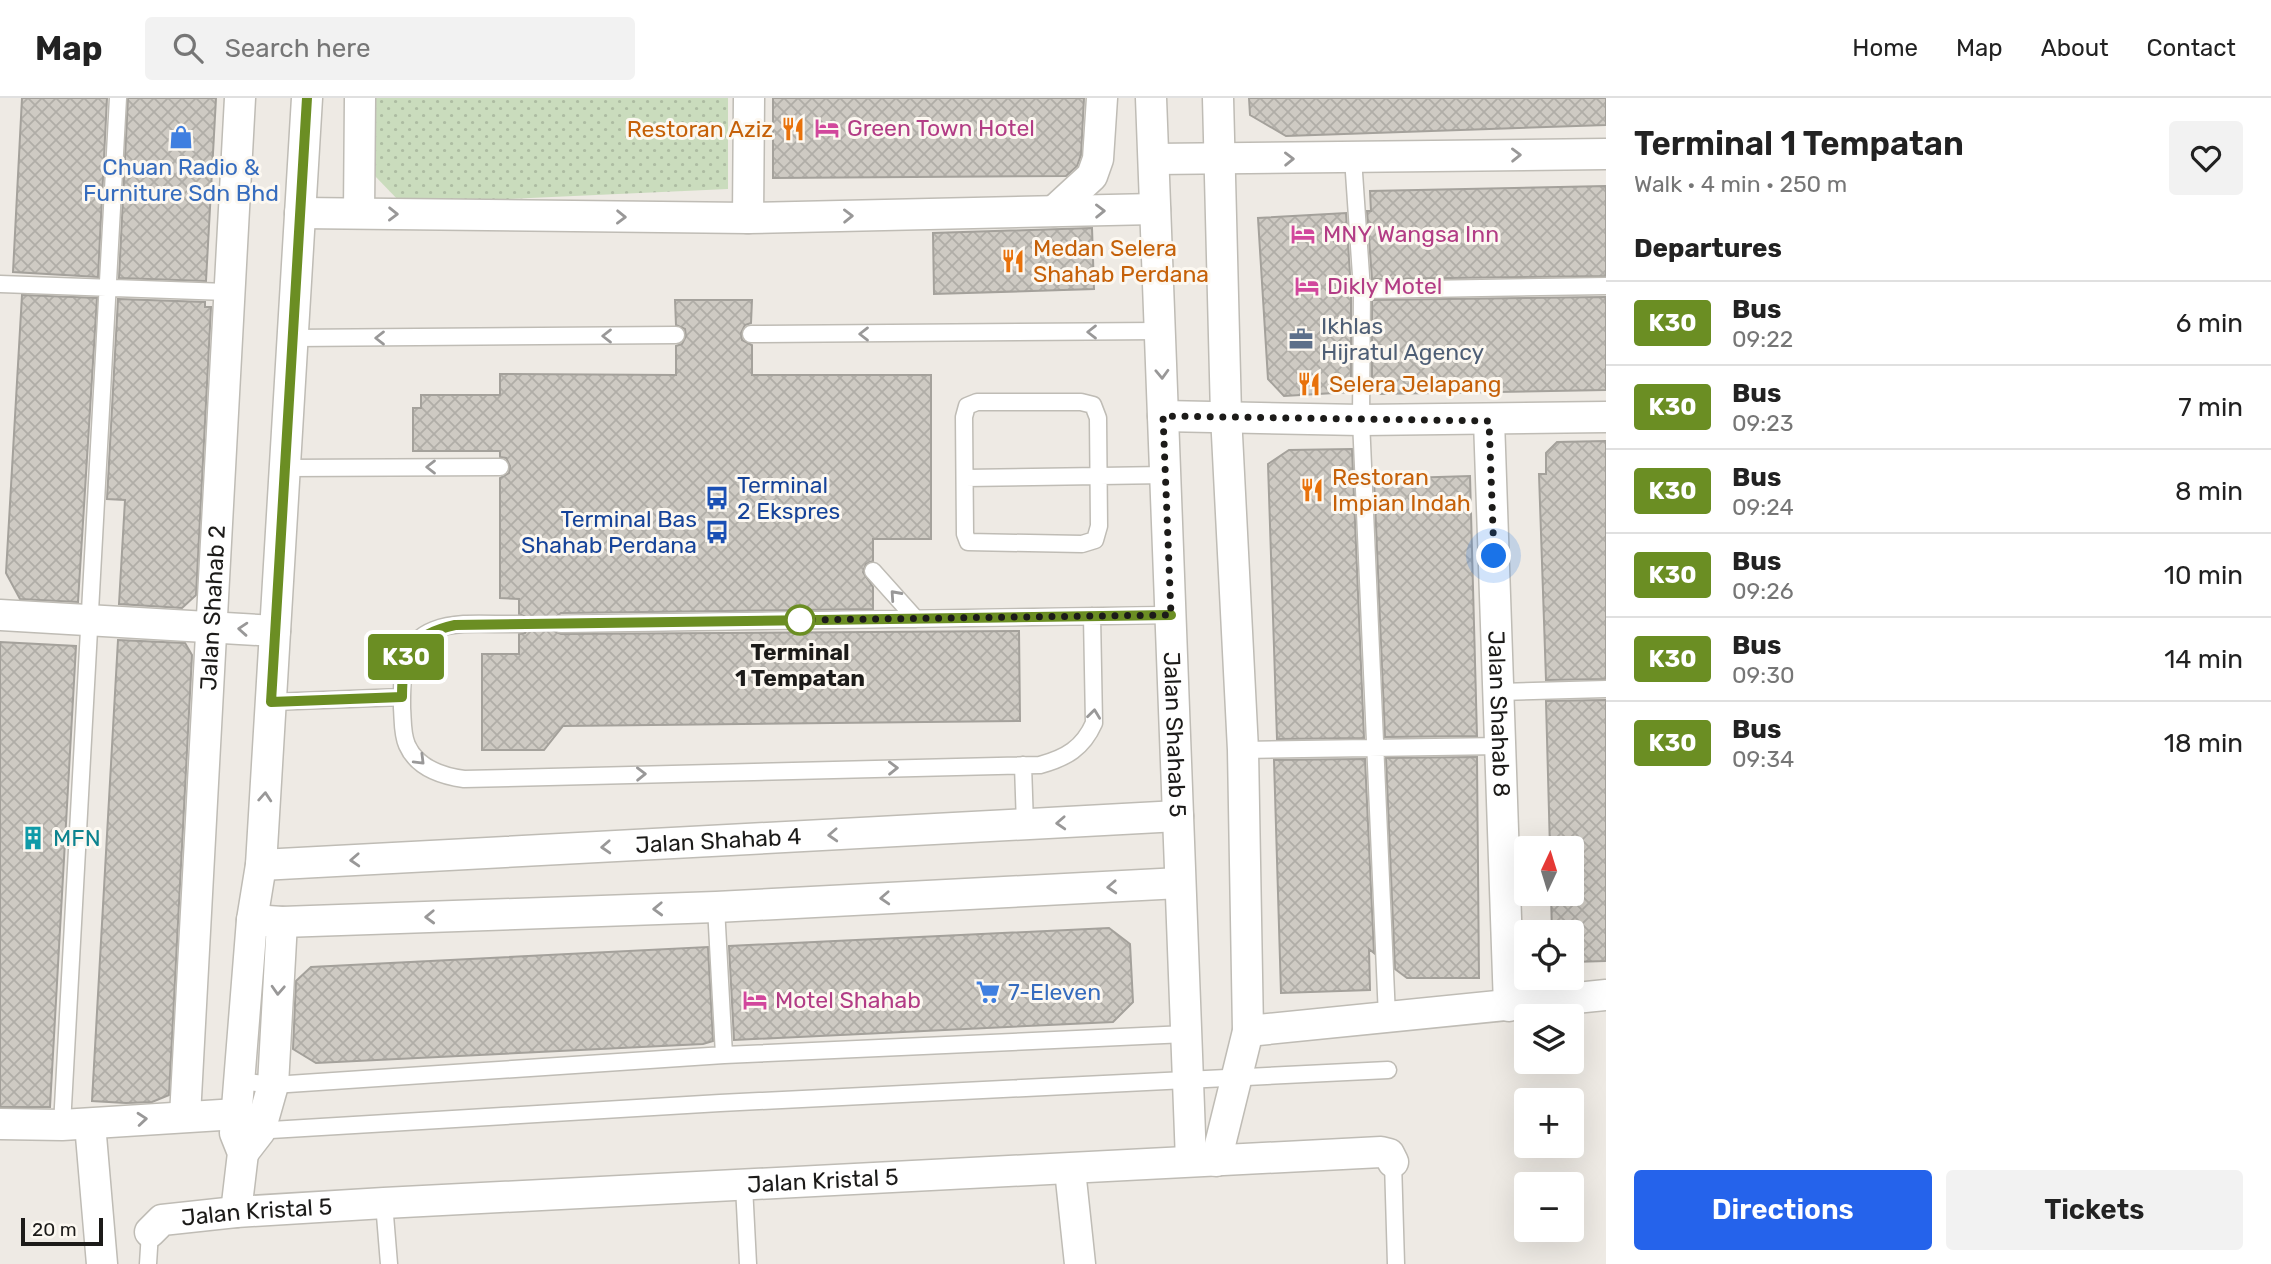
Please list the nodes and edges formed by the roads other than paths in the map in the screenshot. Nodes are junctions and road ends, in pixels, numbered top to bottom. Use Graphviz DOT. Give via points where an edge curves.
graph roads {
  1 [pos="118,98"];
  2 [pos="240,98"];
  3 [pos="307,98"];
  4 [pos="360,98"];
  5 [pos="749,98"];
  6 [pos="1102,98"];
  7 [pos="1152,98"];
  8 [pos="1218,98"];
  9 [pos="1606,154"];
  10 [pos="1353,158"];
  11 [pos="1154,159"];
  12 [pos="1220,160"];
  13 [pos="1155,209"];
  14 [pos="1054,211"];
  15 [pos="300,212"];
  16 [pos="359,214"];
  17 [pos="748,218"];
  18 [pos="0,285"];
  19 [pos="1606,286"];
  20 [pos="107,288"];
  21 [pos="1362,290"];
  22 [pos="227,292"];
  23 [pos="1160,331"];
  24 [pos="751,334"];
  25 [pos="676,335"];
  26 [pos="293,338"];
  27 [pos="1226,415"];
  28 [pos="1163,416"];
  29 [pos="1606,417"];
  30 [pos="1361,420"];
  31 [pos="1489,421"];
  32 [pos="500,467"];
  33 [pos="285,468"];
  34 [pos="1166,475"];
  35 [pos="1099,476"];
  36 [pos="965,478"];
  37 [pos="873,571"];
  38 [pos="0,615"];
  39 [pos="1171,615"];
  40 [pos="1092,616"];
  41 [pos="90,619"];
  42 [pos="916,619"];
  43 [pos="519,624"];
  44 [pos="561,624"];
  45 [pos="210,627"];
  46 [pos="275,631"];
  47 [pos="1606,688"];
  48 [pos="1499,692"];
  49 [pos="402,697"];
  50 [pos="271,702"];
  51 [pos="1502,746"];
  52 [pos="1377,748"];
  53 [pos="1243,750"];
  54 [pos="1023,765"];
  55 [pos="1178,817"];
  56 [pos="1025,825"];
  57 [pos="261,865"];
  58 [pos="1180,883"];
  59 [pos="716,907"];
  60 [pos="252,920"];
  61 [pos="282,922"];
  62 [pos="1606,995"];
  63 [pos="1510,1006"];
  64 [pos="1387,1017"];
  65 [pos="1248,1031"];
  66 [pos="1186,1034"];
  67 [pos="724,1055"];
  68 [pos="1388,1070"];
  69 [pos="1237,1079"];
  70 [pos="240,1082"];
  71 [pos="1188,1082"];
  72 [pos="273,1085"];
  73 [pos="185,1116"];
  74 [pos="0,1125"];
  75 [pos="76,1125"];
  76 [pos="244,1133"];
  77 [pos="1203,1161"];
  78 [pos="1393,1162"];
  79 [pos="1070,1170"];
  80 [pos="744,1186"];
  81 [pos="384,1203"];
  82 [pos="236,1212"];
  83 [pos="150,1232"];
  84 [pos="102,1264"];
  85 [pos="148,1264"];
  86 [pos="389,1264"];
  87 [pos="748,1264"];
  88 [pos="1080,1264"];
  89 [pos="1396,1264"];
  1 -- 20 [label="lane"];
  2 -- 22 [label="street, Jalan Shahab 2"];
  3 -- 15 [label="street"];
  4 -- 16 [label="street"];
  5 -- 17 [label="street"];
  6 -- 14 [label="street" via="1098,159 1092,176"];
  7 -- 11 [label="street, Jalan Shahab 5"];
  8 -- 12 [label="street"];
  10 -- 9 [label="street, one-way"];
  12 -- 10 [label="street, one-way"];
  10 -- 21 [label="lane"];
  11 -- 12 [label="street"];
  11 -- 13 [label="street, Jalan Shahab 5"];
  12 -- 27 [label="street"];
  14 -- 13 [label="street, one-way"];
  13 -- 23 [label="street, Jalan Shahab 5"];
  17 -- 14 [label="street, one-way"];
  15 -- 16 [label="street"];
  15 -- 26 [label="street"];
  16 -- 17 [label="street, one-way"];
  18 -- 20 [label="lane"];
  19 -- 21 [label="lane"];
  20 -- 22 [label="lane"];
  20 -- 41 [label="lane"];
  21 -- 30 [label="lane"];
  22 -- 45 [label="street, Jalan Shahab 2"];
  23 -- 24 [label="lane, one-way"];
  23 -- 28 [label="street, Jalan Shahab 5, one-way"];
  25 -- 26 [label="lane, one-way"];
  26 -- 33 [label="street"];
  27 -- 28 [label="street"];
  27 -- 30 [label="street"];
  27 -- 53 [label="street"];
  28 -- 34 [label="street, Jalan Shahab 5"];
  29 -- 31 [label="street"];
  30 -- 31 [label="street"];
  30 -- 52 [label="lane"];
  31 -- 48 [label="street, Jalan Shahab 8"];
  32 -- 33 [label="lane, one-way"];
  33 -- 46 [label="street"];
  34 -- 35 [label="lane"];
  34 -- 39 [label="street, Jalan Shahab 5"];
  35 -- 36 [label="lane"];
  35 -- 36 [label="lane" via="1098,534 1090,544 968,542"];
  35 -- 36 [label="lane" via="1098,418 1093,405 977,402 965,411"];
  42 -- 37 [label="lane, one-way"];
  38 -- 41 [label="street"];
  39 -- 40 [label="lane"];
  39 -- 55 [label="street, Jalan Shahab 5"];
  40 -- 42 [label="lane"];
  54 -- 40 [label="lane, one-way" via="1059,760 1087,739 1094,723 1095,701"];
  41 -- 45 [label="street"];
  41 -- 75 [label="lane"];
  42 -- 44 [label="lane"];
  43 -- 49 [label="lane" via="433,630 407,654"];
  46 -- 45 [label="street, one-way"];
  45 -- 73 [label="street, Jalan Shahab 2"];
  46 -- 50 [label="street"];
  47 -- 48 [label="lane"];
  48 -- 51 [label="street, Jalan Shahab 8"];
  49 -- 50 [label="lane"];
  49 -- 54 [label="lane, one-way" via="407,745 430,770 447,777"];
  57 -- 50 [label="street, one-way"];
  51 -- 52 [label="lane"];
  51 -- 63 [label="street, Jalan Shahab 8"];
  52 -- 53 [label="lane"];
  52 -- 64 [label="lane"];
  53 -- 65 [label="street"];
  54 -- 56 [label="lane"];
  55 -- 56 [label="street, Jalan Shahab 4, one-way"];
  55 -- 58 [label="street, Jalan Shahab 5"];
  56 -- 57 [label="street, Jalan Shahab 4, one-way"];
  57 -- 60 [label="street"];
  58 -- 59 [label="street, one-way"];
  58 -- 66 [label="street, Jalan Shahab 5"];
  59 -- 61 [label="street, one-way"];
  59 -- 67 [label="lane"];
  60 -- 61 [label="street"];
  60 -- 70 [label="street"];
  61 -- 72 [label="street, one-way"];
  62 -- 63 [label="street"];
  63 -- 64 [label="street"];
  64 -- 65 [label="street"];
  65 -- 69 [label="street"];
  66 -- 67 [label="lane"];
  66 -- 71 [label="street, Jalan Shahab 5"];
  67 -- 72 [label="lane"];
  68 -- 69 [label="lane"];
  69 -- 71 [label="lane"];
  69 -- 77 [label="street"];
  70 -- 72 [label="lane"];
  70 -- 76 [label="street"];
  71 -- 76 [label="lane" via="720,1103"];
  71 -- 77 [label="street, Jalan Shahab 5"];
  72 -- 76 [label="street"];
  75 -- 73 [label="street, one-way"];
  73 -- 76 [label="street"];
  74 -- 75 [label="street"];
  75 -- 84 [label="street"];
  76 -- 82 [label="street"];
  77 -- 78 [label="street, Jalan Kristal 5" via="1381,1152 1389,1154"];
  77 -- 79 [label="street, Jalan Kristal 5"];
  78 -- 89 [label="lane, Jalan Kristal 5"];
  79 -- 80 [label="street, Jalan Kristal 5"];
  79 -- 88 [label="street"];
  80 -- 81 [label="street, Jalan Kristal 5"];
  80 -- 87 [label="lane"];
  81 -- 82 [label="street, Jalan Kristal 5"];
  81 -- 86 [label="lane"];
  82 -- 83 [label="street, Jalan Kristal 5" via="162,1220"];
  83 -- 85 [label="lane"];
}
